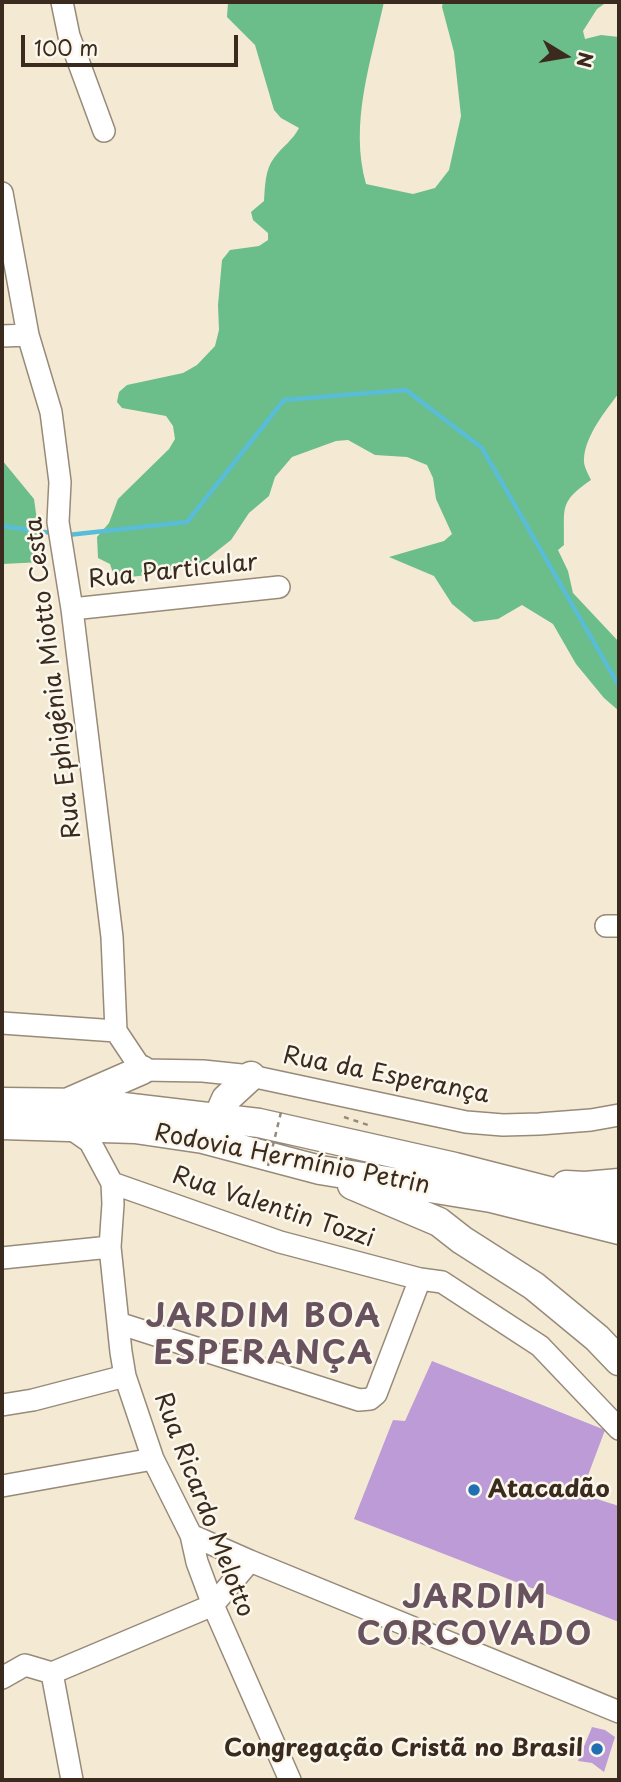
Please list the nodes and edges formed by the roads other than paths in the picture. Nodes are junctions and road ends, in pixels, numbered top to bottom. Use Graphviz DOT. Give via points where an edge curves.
graph roads {
  1 [pos="62,2"];
  2 [pos="104,131"];
  3 [pos="2,193"];
  4 [pos="28,335"];
  5 [pos="2,336"];
  6 [pos="279,587"];
  7 [pos="72,609"];
  8 [pos="2,1023"];
  9 [pos="116,1031"];
  10 [pos="142,1070"];
  11 [pos="251,1076"];
  12 [pos="2,1102"];
  13 [pos="619,1115"];
  14 [pos="67,1116"];
  15 [pos="218,1117"];
  16 [pos="2,1125"];
  17 [pos="455,1167"];
  18 [pos="320,1170"];
  19 [pos="112,1183"];
  20 [pos="619,1183"];
  21 [pos="619,1209"];
  22 [pos="619,1230"];
  23 [pos="110,1247"];
  24 [pos="2,1258"];
  25 [pos="419,1279"];
  26 [pos="118,1323"];
  27 [pos="619,1362"];
  28 [pos="125,1376"];
  29 [pos="2,1405"];
  30 [pos="619,1429"];
  31 [pos="153,1459"];
  32 [pos="2,1486"];
  33 [pos="191,1535"];
  34 [pos="250,1561"];
  35 [pos="213,1605"];
  36 [pos="52,1673"];
  37 [pos="2,1678"];
  38 [pos="619,1712"];
  39 [pos="72,1780"];
  40 [pos="290,1780"];
  1 -- 2 [label="street" via="69,36"];
  3 -- 4 [label="street, Rua Ephigênia Miotto Cesta"];
  4 -- 5 [label="street"];
  4 -- 7 [label="street, Rua Ephigênia Miotto Cesta" via="51,412 60,482 58,522"];
  6 -- 7 [label="street, Rua Particular"];
  7 -- 9 [label="street, Rua Ephigênia Miotto Cesta" via="112,937"];
  8 -- 9 [label="street"];
  9 -- 10 [label="street"];
  10 -- 11 [label="street, Rua da Esperança"];
  10 -- 14 [label="main road"];
  11 -- 13 [label="street, Rua da Esperança" via="466,1122 539,1124"];
  11 -- 15 [label="main road" via="226,1099"];
  12 -- 14 [label="main road, Rodovia Hermínio Petrin"];
  14 -- 15 [label="main road, Rodovia Hermínio Petrin" via="89,1104"];
  14 -- 16 [label="main road, Rodovia Hermínio Petrin"];
  14 -- 18 [label="main road, Rodovia Hermínio Petrin" via="203,1139"];
  14 -- 19 [label="street, Rua Ricardo Melotto" via="90,1142"];
  15 -- 17 [label="main road, Rodovia Hermínio Petrin" via="335,1138"];
  17 -- 20 [label="main road" via="550,1183"];
  17 -- 21 [label="main road, Rodovia Hermínio Petrin"];
  18 -- 22 [label="main road, Rodovia Hermínio Petrin" via="491,1198"];
  18 -- 27 [label="main road" via="439,1222 534,1286"];
  19 -- 23 [label="street, Rua Ricardo Melotto"];
  19 -- 25 [label="street, Rua Valentin Tozzi" via="280,1242"];
  23 -- 24 [label="street"];
  23 -- 26 [label="street, Rua Ricardo Melotto"];
  25 -- 26 [label="street" via="376,1394 367,1400"];
  25 -- 30 [label="street, Rua Valentin Tozzi" via="442,1282 540,1346"];
  26 -- 28 [label="street, Rua Ricardo Melotto"];
  28 -- 29 [label="street"];
  28 -- 31 [label="street, Rua Ricardo Melotto"];
  31 -- 32 [label="street"];
  31 -- 33 [label="street, Rua Ricardo Melotto"];
  33 -- 34 [label="street"];
  33 -- 35 [label="street, Rua Ricardo Melotto"];
  34 -- 35 [label="street"];
  34 -- 38 [label="street"];
  35 -- 36 [label="street"];
  35 -- 40 [label="street, Rua Ricardo Melotto"];
  36 -- 37 [label="street" via="25,1665"];
  36 -- 39 [label="street"];
}
